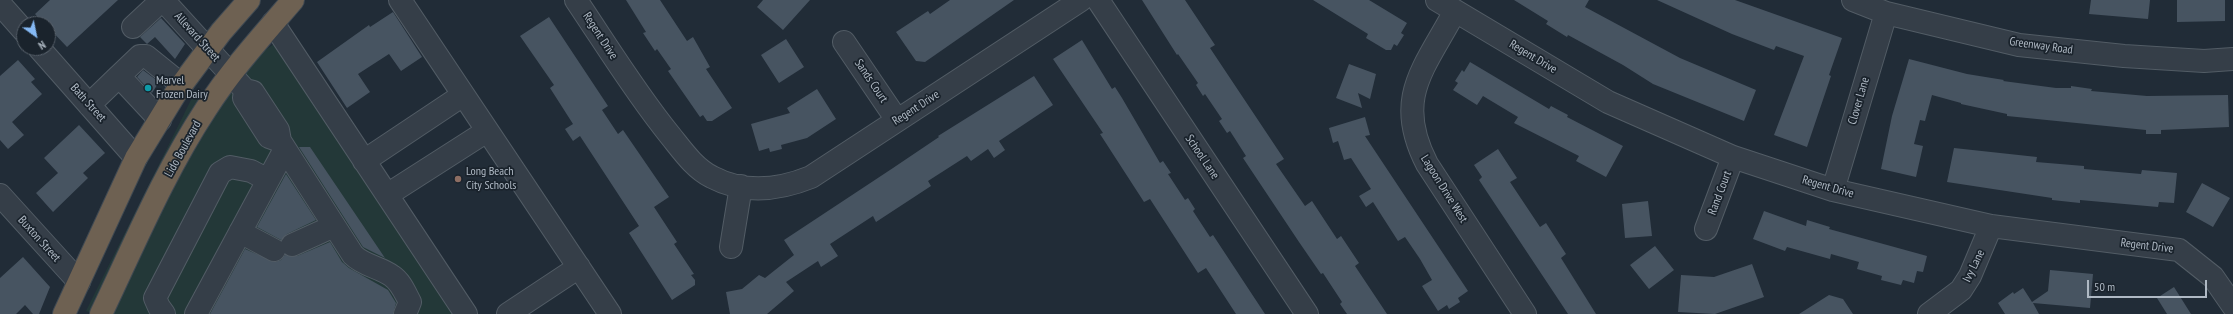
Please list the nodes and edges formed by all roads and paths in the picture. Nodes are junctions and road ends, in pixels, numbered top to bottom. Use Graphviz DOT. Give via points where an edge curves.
graph roads {
  1 [pos="163,0"];
  2 [pos="249,0"];
  3 [pos="293,0"];
  4 [pos="400,0"];
  5 [pos="576,0"];
  6 [pos="1081,0"];
  7 [pos="1098,0"];
  8 [pos="1853,0"];
  9 [pos="0,4"];
  10 [pos="1446,5"];
  11 [pos="1886,13"];
  12 [pos="16,22"];
  13 [pos="273,23"];
  14 [pos="133,27"];
  15 [pos="844,42"];
  16 [pos="209,50"];
  17 [pos="46,56"];
  18 [pos="2233,59"];
  19 [pos="119,76"];
  20 [pos="238,82"];
  21 [pos="182,85"];
  22 [pos="463,95"];
  23 [pos="89,105"];
  24 [pos="160,120"];
  25 [pos="897,120"];
  26 [pos="487,131"];
  27 [pos="283,145"];
  28 [pos="1733,157"];
  29 [pos="136,158"];
  30 [pos="364,161"];
  31 [pos="268,180"];
  32 [pos="741,186"];
  33 [pos="1833,190"];
  34 [pos="0,195"];
  35 [pos="387,195"];
  36 [pos="334,226"];
  37 [pos="1991,226"];
  38 [pos="1706,229"];
  39 [pos="240,232"];
  40 [pos="731,247"];
  41 [pos="579,267"];
  42 [pos="78,282"];
  43 [pos="2233,306"];
  44 [pos="1515,310"];
  45 [pos="64,314"];
  46 [pos="101,314"];
  47 [pos="164,314"];
  48 [pos="196,314"];
  49 [pos="405,314"];
  50 [pos="466,314"];
  51 [pos="508,314"];
  52 [pos="610,314"];
  53 [pos="1307,314"];
  54 [pos="1929,314"];
  1 -- 14 [label="street"];
  1 -- 16 [label="street, Allevard Street"];
  2 -- 16 [label="highway"];
  3 -- 13 [label="highway, Lido Boulevard"];
  4 -- 22 [label="street"];
  5 -- 32 [label="street, Regent Drive" via="645,104 688,158 712,177"];
  6 -- 25 [label="street, Regent Drive"];
  7 -- 53 [label="street, School Lane"];
  8 -- 11 [label="street, Greenway Road"];
  9 -- 12 [label="street"];
  10 -- 28 [label="street, Regent Drive" via="1608,102"];
  10 -- 44 [label="street, Lagoon Drive West" via="1415,85 1411,111 1413,129 1427,164"];
  11 -- 18 [label="street, Greenway Road" via="2019,45 2124,56 2204,61"];
  11 -- 33 [label="street, Clover Lane"];
  13 -- 20 [label="highway, Lido Boulevard"];
  13 -- 30 [label="street"];
  15 -- 25 [label="street, Sands Court"];
  16 -- 20 [label="street, Allevard Street"];
  16 -- 21 [label="highway"];
  17 -- 23 [label="street, Bath Street"];
  19 -- 21 [label="street" via="140,56 146,56"];
  19 -- 23 [label="street"];
  19 -- 24 [label="street"];
  20 -- 27 [label="street" via="244,98 269,137"];
  20 -- 46 [label="highway, Lido Boulevard" via="206,109 165,181"];
  21 -- 24 [label="highway"];
  22 -- 26 [label="street"];
  22 -- 30 [label="street"];
  23 -- 29 [label="street, Bath Street"];
  24 -- 29 [label="highway"];
  25 -- 32 [label="street, Regent Drive" via="811,177 779,188"];
  26 -- 35 [label="street"];
  26 -- 41 [label="street"];
  27 -- 31 [label="street"];
  27 -- 36 [label="street"];
  28 -- 33 [label="street, Regent Drive"];
  28 -- 38 [label="street, Rand Court"];
  29 -- 42 [label="highway"];
  30 -- 35 [label="street"];
  31 -- 39 [label="street"];
  31 -- 47 [label="street" via="251,171 230,167 220,173 155,298"];
  32 -- 40 [label="street"];
  33 -- 37 [label="street, Regent Drive"];
  34 -- 42 [label="street, Buxton Street"];
  35 -- 50 [label="street"];
  36 -- 39 [label="street" via="283,247"];
  36 -- 49 [label="street" via="359,262 391,275 401,285 410,302"];
  37 -- 43 [label="street, Regent Drive" via="2179,250 2213,277"];
  37 -- 54 [label="street, Ivy Lane" via="1970,276 1961,290"];
  39 -- 48 [label="street"];
  41 -- 51 [label="street"];
  41 -- 52 [label="street"];
  42 -- 45 [label="highway"];
}
